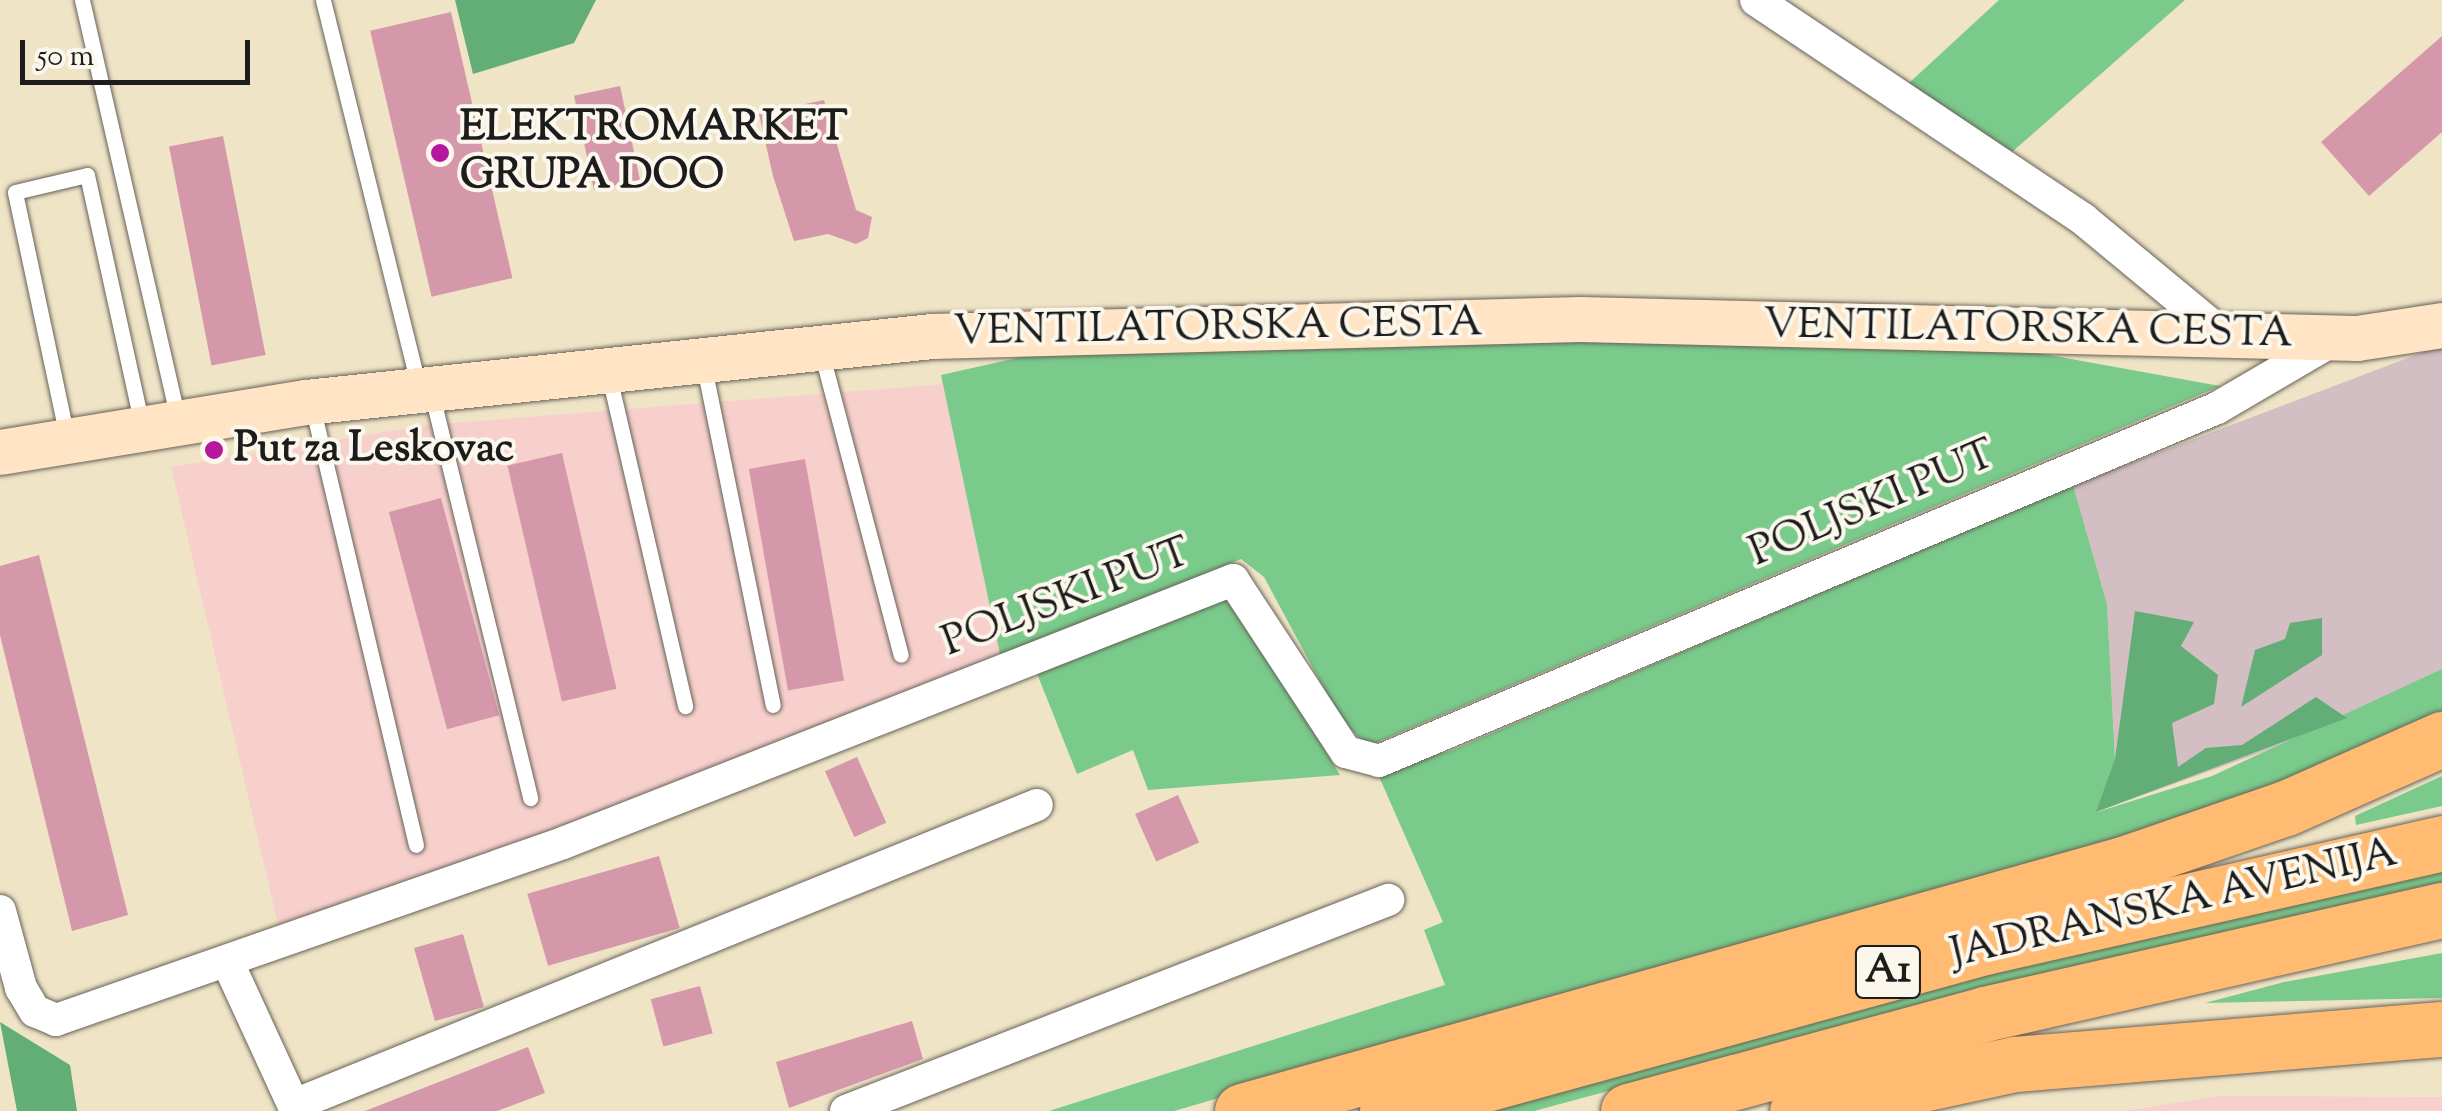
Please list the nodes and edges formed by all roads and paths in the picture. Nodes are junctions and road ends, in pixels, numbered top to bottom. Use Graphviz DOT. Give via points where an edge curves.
graph roads {
  1 [pos="82,0"];
  2 [pos="323,0"];
  3 [pos="1756,0"];
  4 [pos="2442,324"];
  5 [pos="2228,338"];
  6 [pos="2337,338"];
  7 [pos="820,347"];
  8 [pos="702,358"];
  9 [pos="607,368"];
  10 [pos="424,387"];
  11 [pos="312,401"];
  12 [pos="161,426"];
  13 [pos="68,441"];
  14 [pos="0,452"];
  15 [pos="901,654"];
  16 [pos="773,705"];
  17 [pos="685,706"];
  18 [pos="2442,739"];
  19 [pos="530,798"];
  20 [pos="1037,805"];
  21 [pos="2442,843"];
  22 [pos="416,845"];
  23 [pos="1388,900"];
  24 [pos="2442,910"];
  25 [pos="0,911"];
  26 [pos="230,965"];
  27 [pos="2442,1029"];
  28 [pos="295,1108"];
  29 [pos="846,1111"];
  30 [pos="1242,1111"];
  31 [pos="1386,1111"];
  32 [pos="1628,1111"];
  33 [pos="1797,1111"];
  1 -- 12 [label="lane"];
  2 -- 10 [label="lane"];
  3 -- 5 [label="street" via="2083,219"];
  4 -- 6 [label="main road, VENTILATORSKA CESTA"];
  5 -- 6 [label="main road, VENTILATORSKA CESTA"];
  5 -- 7 [label="main road, VENTILATORSKA CESTA" via="1580,319"];
  6 -- 26 [label="street, POLJSKI PUT" via="2217,408 1378,760 1346,752 1242,581 1232,580"];
  7 -- 8 [label="main road, VENTILATORSKA CESTA"];
  7 -- 15 [label="lane"];
  8 -- 9 [label="main road, VENTILATORSKA CESTA"];
  8 -- 16 [label="lane"];
  9 -- 10 [label="main road, VENTILATORSKA CESTA"];
  9 -- 17 [label="lane"];
  10 -- 11 [label="main road, VENTILATORSKA CESTA"];
  10 -- 19 [label="lane"];
  11 -- 12 [label="main road, VENTILATORSKA CESTA"];
  11 -- 22 [label="lane"];
  12 -- 13 [label="main road, VENTILATORSKA CESTA"];
  12 -- 13 [label="lane" via="87,175 15,192"];
  13 -- 14 [label="main road, VENTILATORSKA CESTA"];
  18 -- 30 [label="highway" via="2286,808 2123,864"];
  20 -- 28 [label="street"];
  21 -- 31 [label="highway, JADRANSKA AVENIJA / A1" via="1986,946"];
  23 -- 29 [label="street"];
  24 -- 32 [label="highway, JADRANSKA AVENIJA / A1" via="1984,1014"];
  25 -- 26 [label="street, POLJSKI PUT" via="35,1011 56,1020"];
  26 -- 28 [label="street"];
  27 -- 33 [label="highway" via="2065,1058"];
}
